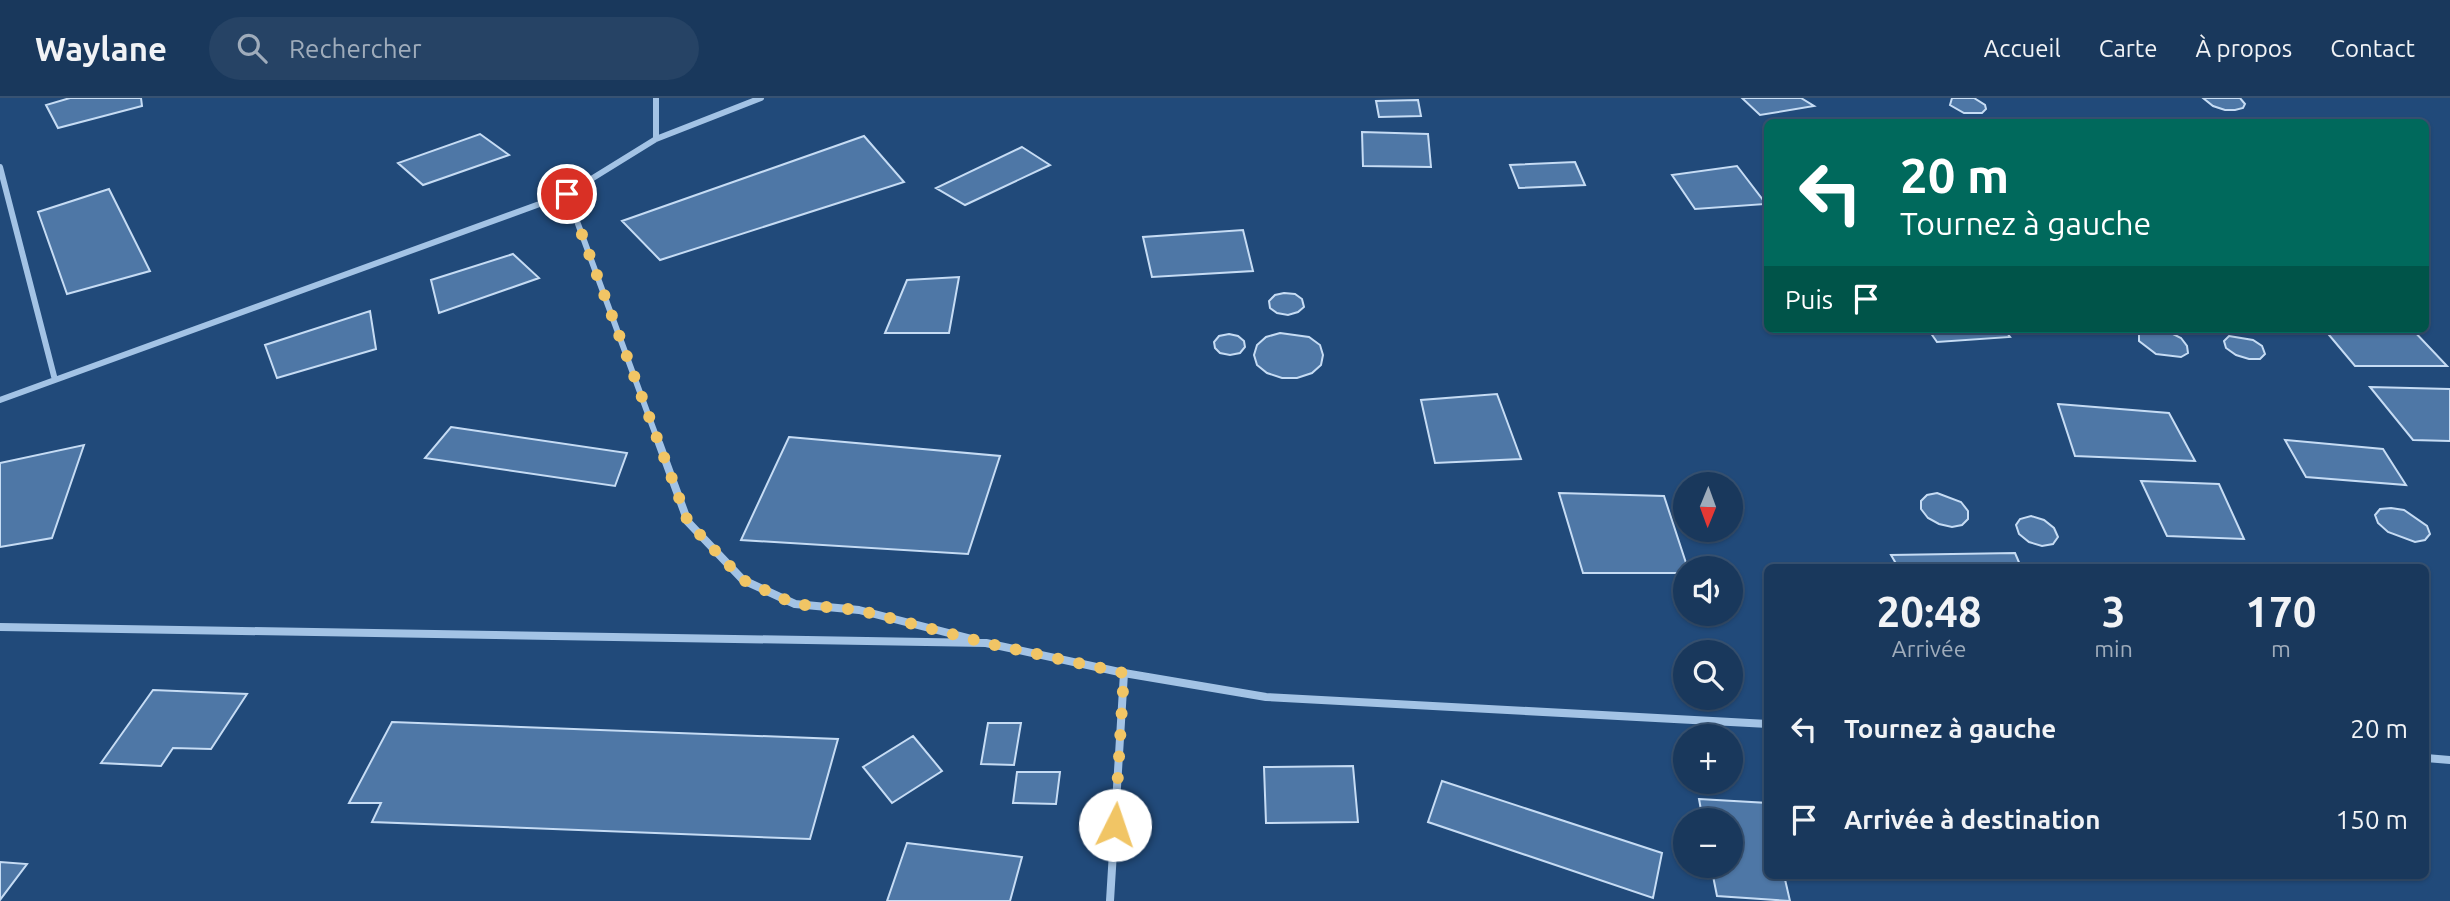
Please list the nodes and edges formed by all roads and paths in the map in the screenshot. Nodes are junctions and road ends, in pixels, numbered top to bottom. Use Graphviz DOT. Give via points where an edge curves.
graph roads {
  1 [pos="656,98"];
  2 [pos="761,98"];
  3 [pos="656,139"];
  4 [pos="0,167"];
  5 [pos="567,194"];
  6 [pos="55,380"];
  7 [pos="0,400"];
  8 [pos="0,627"];
  9 [pos="986,643"];
  10 [pos="1124,673"];
  11 [pos="1764,724"];
  12 [pos="2429,758"];
  13 [pos="2450,760"];
  14 [pos="1110,901"];
  1 -- 3 [label="street"];
  2 -- 3 [label="street"];
  3 -- 5 [label="street"];
  4 -- 6 [label="street"];
  5 -- 6 [label="street"];
  5 -- 9 [label="street" via="688,522 743,580 795,604 859,610"];
  6 -- 7 [label="street"];
  8 -- 9 [label="street"];
  9 -- 10 [label="street"];
  10 -- 11 [label="street" via="1266,697"];
  10 -- 14 [label="street"];
  12 -- 13 [label="street"];
}
